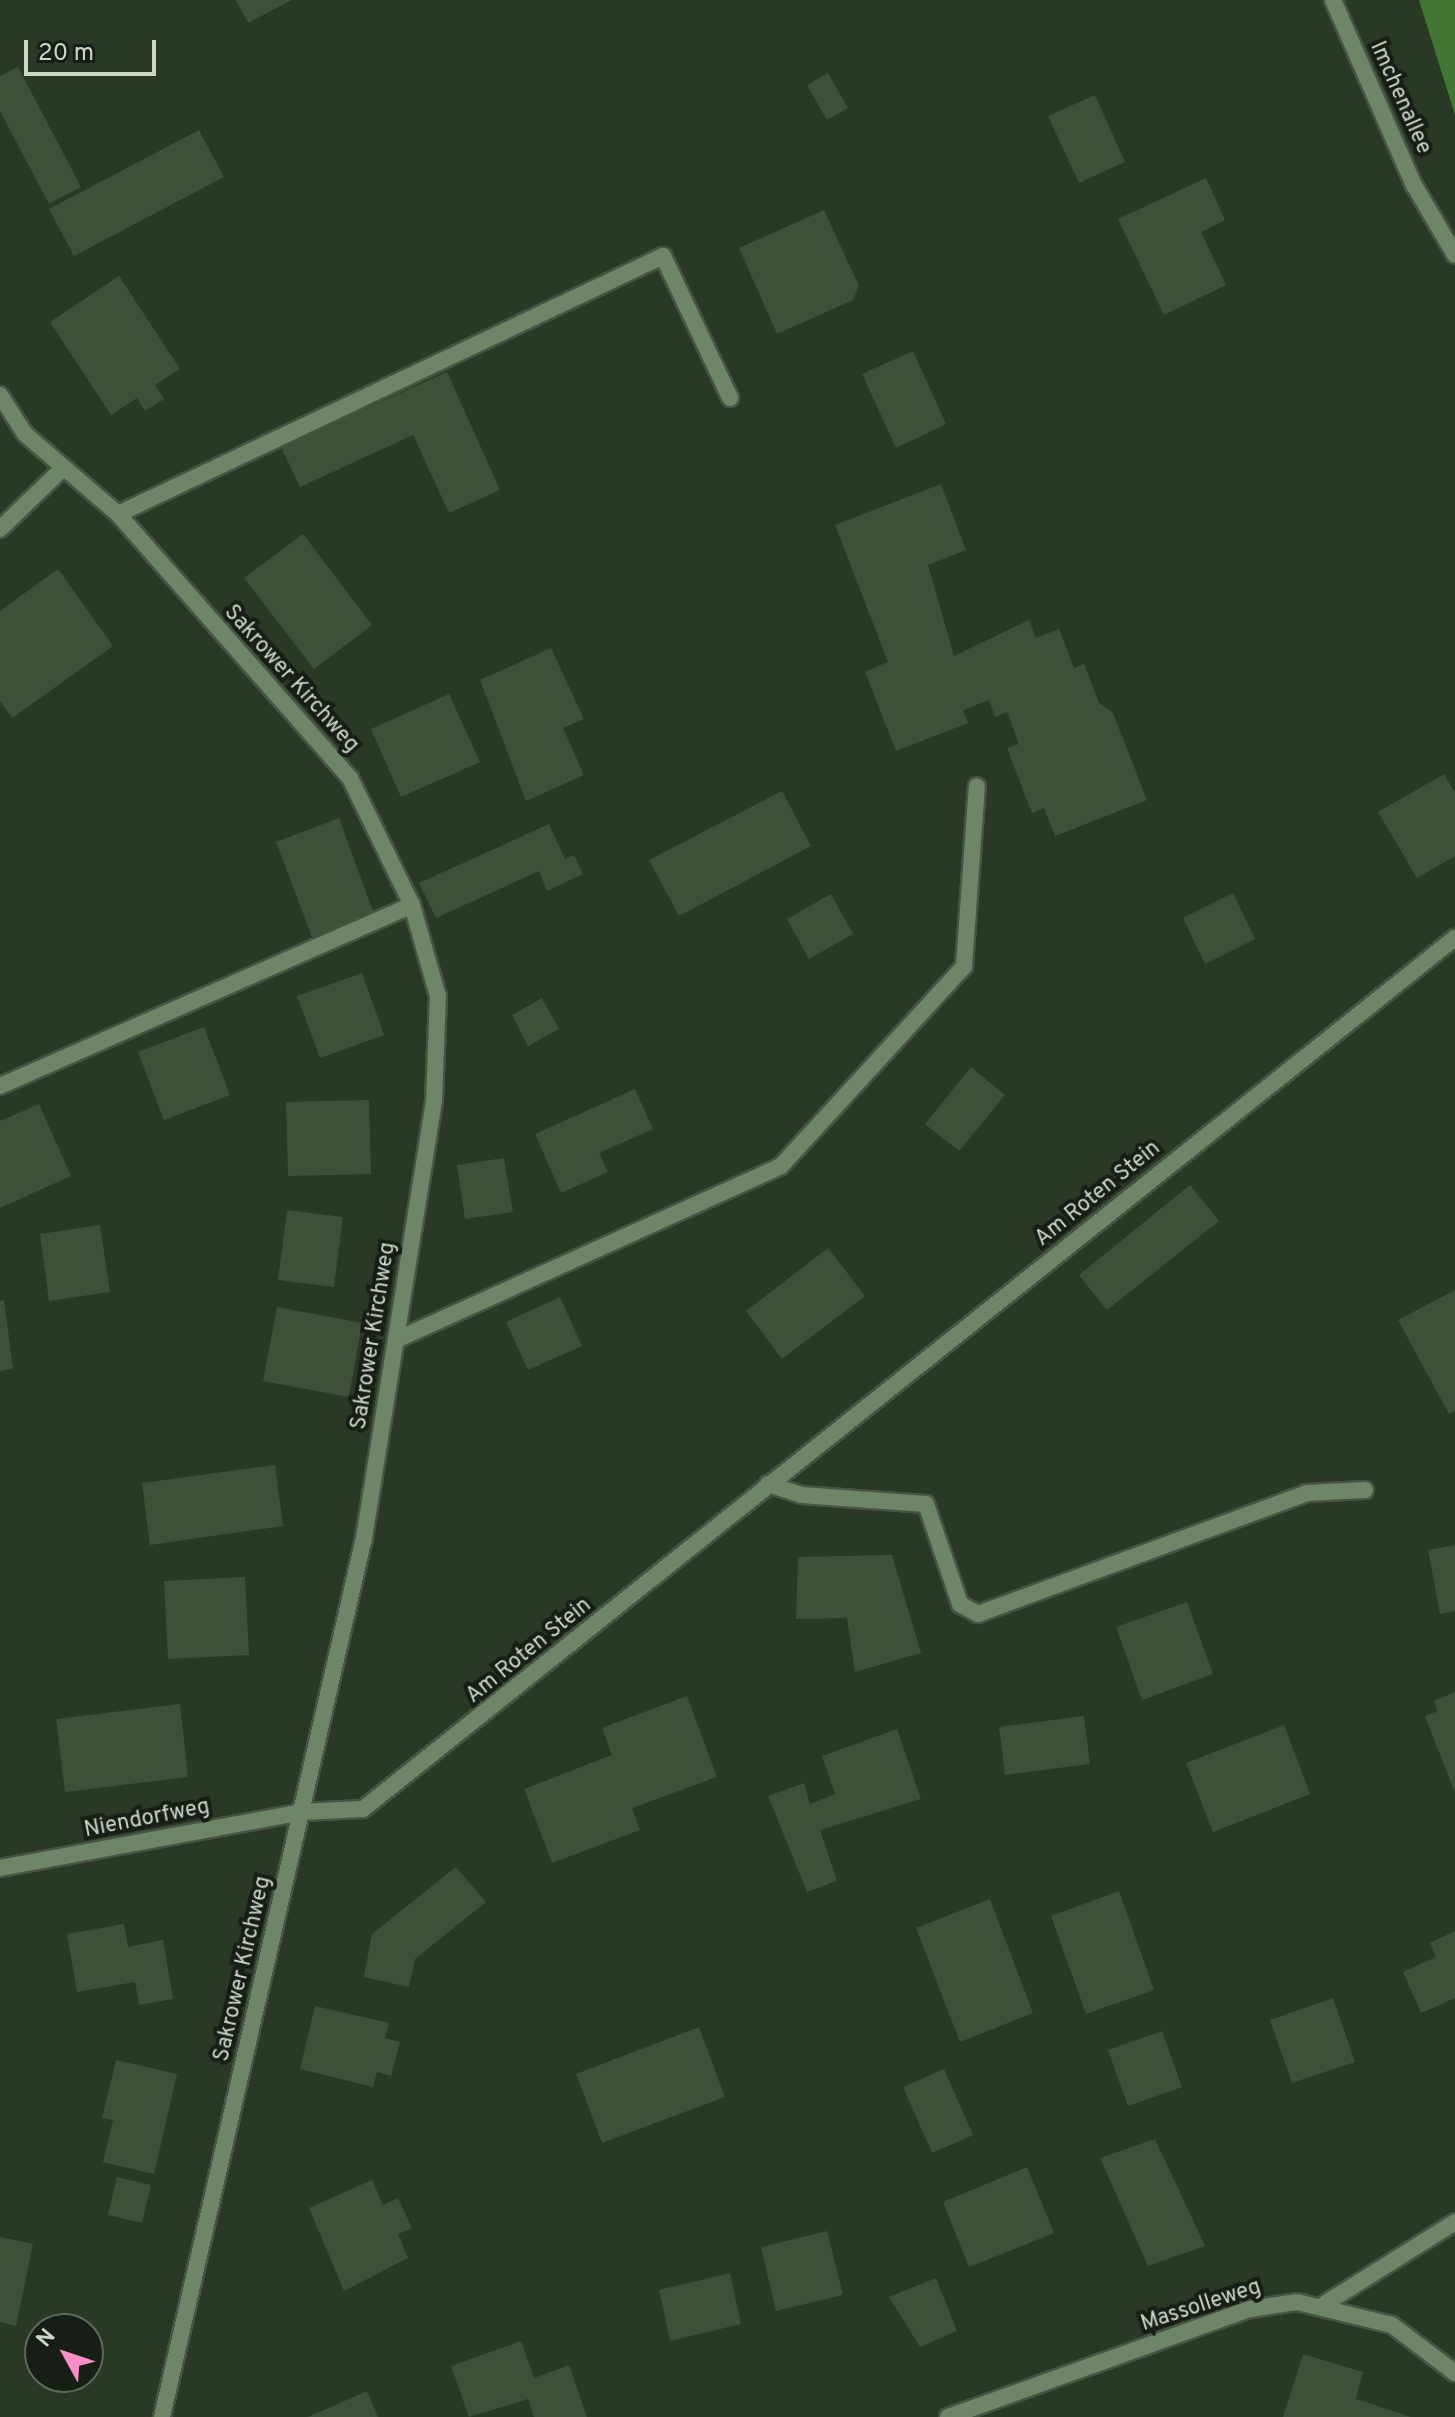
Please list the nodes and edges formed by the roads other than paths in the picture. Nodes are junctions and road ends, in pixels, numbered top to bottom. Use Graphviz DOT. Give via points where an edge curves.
graph roads {
  1 [pos="1333,0"];
  2 [pos="1455,255"];
  3 [pos="0,395"];
  4 [pos="730,398"];
  5 [pos="62,469"];
  6 [pos="118,514"];
  7 [pos="0,529"];
  8 [pos="977,786"];
  9 [pos="412,905"];
  10 [pos="1455,938"];
  11 [pos="0,1086"];
  12 [pos="396,1340"];
  13 [pos="768,1484"];
  14 [pos="1365,1490"];
  15 [pos="301,1812"];
  16 [pos="0,1868"];
  17 [pos="1455,2222"];
  18 [pos="1326,2303"];
  19 [pos="1455,2373"];
  20 [pos="162,2417"];
  21 [pos="948,2417"];
  1 -- 2 [label="street, Imchenallee" via="1414,185"];
  3 -- 5 [label="street, Sakrower Kirchweg"];
  4 -- 6 [label="street" via="663,256"];
  5 -- 6 [label="street, Sakrower Kirchweg"];
  5 -- 7 [label="street"];
  6 -- 9 [label="street, Sakrower Kirchweg" via="350,778"];
  8 -- 12 [label="street" via="964,966 781,1166"];
  9 -- 11 [label="street"];
  9 -- 12 [label="street, Sakrower Kirchweg" via="438,996 435,1086"];
  10 -- 13 [label="street, Am Roten Stein"];
  12 -- 15 [label="street, Sakrower Kirchweg" via="363,1542"];
  13 -- 14 [label="street" via="801,1495 926,1504 960,1604 978,1614 1306,1493"];
  13 -- 15 [label="street, Am Roten Stein" via="363,1809"];
  15 -- 16 [label="street, Niendorfweg"];
  15 -- 20 [label="street, Sakrower Kirchweg"];
  17 -- 18 [label="street, Massolleweg"];
  18 -- 19 [label="street" via="1411,2335"];
  18 -- 21 [label="street, Massolleweg" via="1250,2309"];
}
